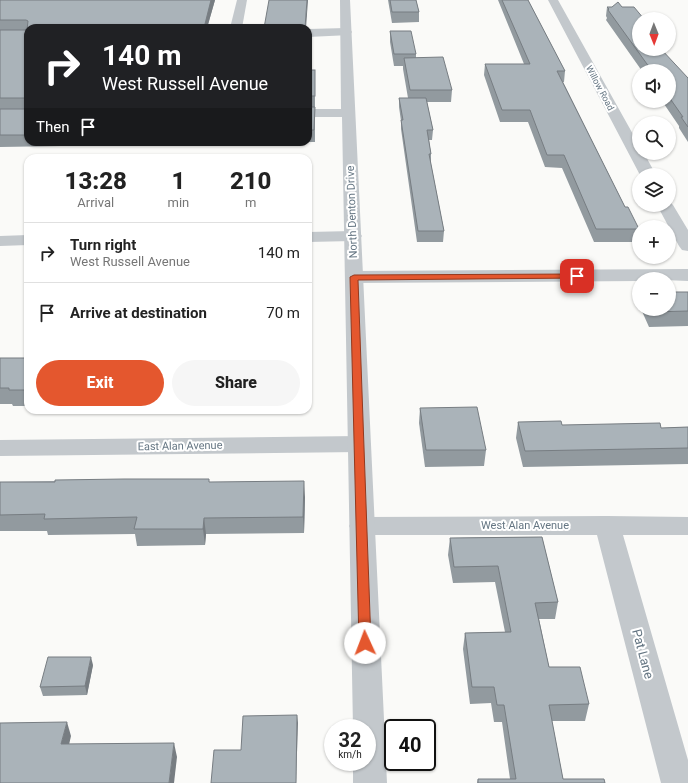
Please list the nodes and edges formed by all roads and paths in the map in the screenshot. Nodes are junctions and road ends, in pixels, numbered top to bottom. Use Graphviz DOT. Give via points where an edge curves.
graph roads {
  1 [pos="242,0"];
  2 [pos="345,0"];
  3 [pos="553,0"];
  4 [pos="237,24"];
  5 [pos="346,32"];
  6 [pos="312,33"];
  7 [pos="349,113"];
  8 [pos="312,114"];
  9 [pos="644,168"];
  10 [pos="669,212"];
  11 [pos="353,236"];
  12 [pos="312,237"];
  13 [pos="24,240"];
  14 [pos="0,241"];
  15 [pos="688,246"];
  16 [pos="688,275"];
  17 [pos="354,277"];
  18 [pos="359,444"];
  19 [pos="0,448"];
  20 [pos="608,525"];
  21 [pos="362,526"];
  22 [pos="688,526"];
  23 [pos="370,783"];
  24 [pos="678,783"];
  1 -- 4 [label="street"];
  2 -- 5 [label="street, North Denton Drive"];
  3 -- 9 [label="street, Willow Road"];
  5 -- 6 [label="street"];
  5 -- 7 [label="street, North Denton Drive"];
  7 -- 8 [label="street"];
  7 -- 11 [label="street, North Denton Drive"];
  10 -- 15 [label="street"];
  11 -- 12 [label="street"];
  11 -- 17 [label="street, North Denton Drive"];
  13 -- 14 [label="street"];
  16 -- 17 [label="street"];
  17 -- 18 [label="street, North Denton Drive"];
  18 -- 19 [label="street, East Alan Avenue"];
  18 -- 21 [label="street, North Denton Drive"];
  20 -- 21 [label="street, West Alan Avenue"];
  20 -- 22 [label="street, West Alan Avenue"];
  20 -- 24 [label="street, Pat Lane"];
  21 -- 23 [label="street, North Denton Drive"];
}
